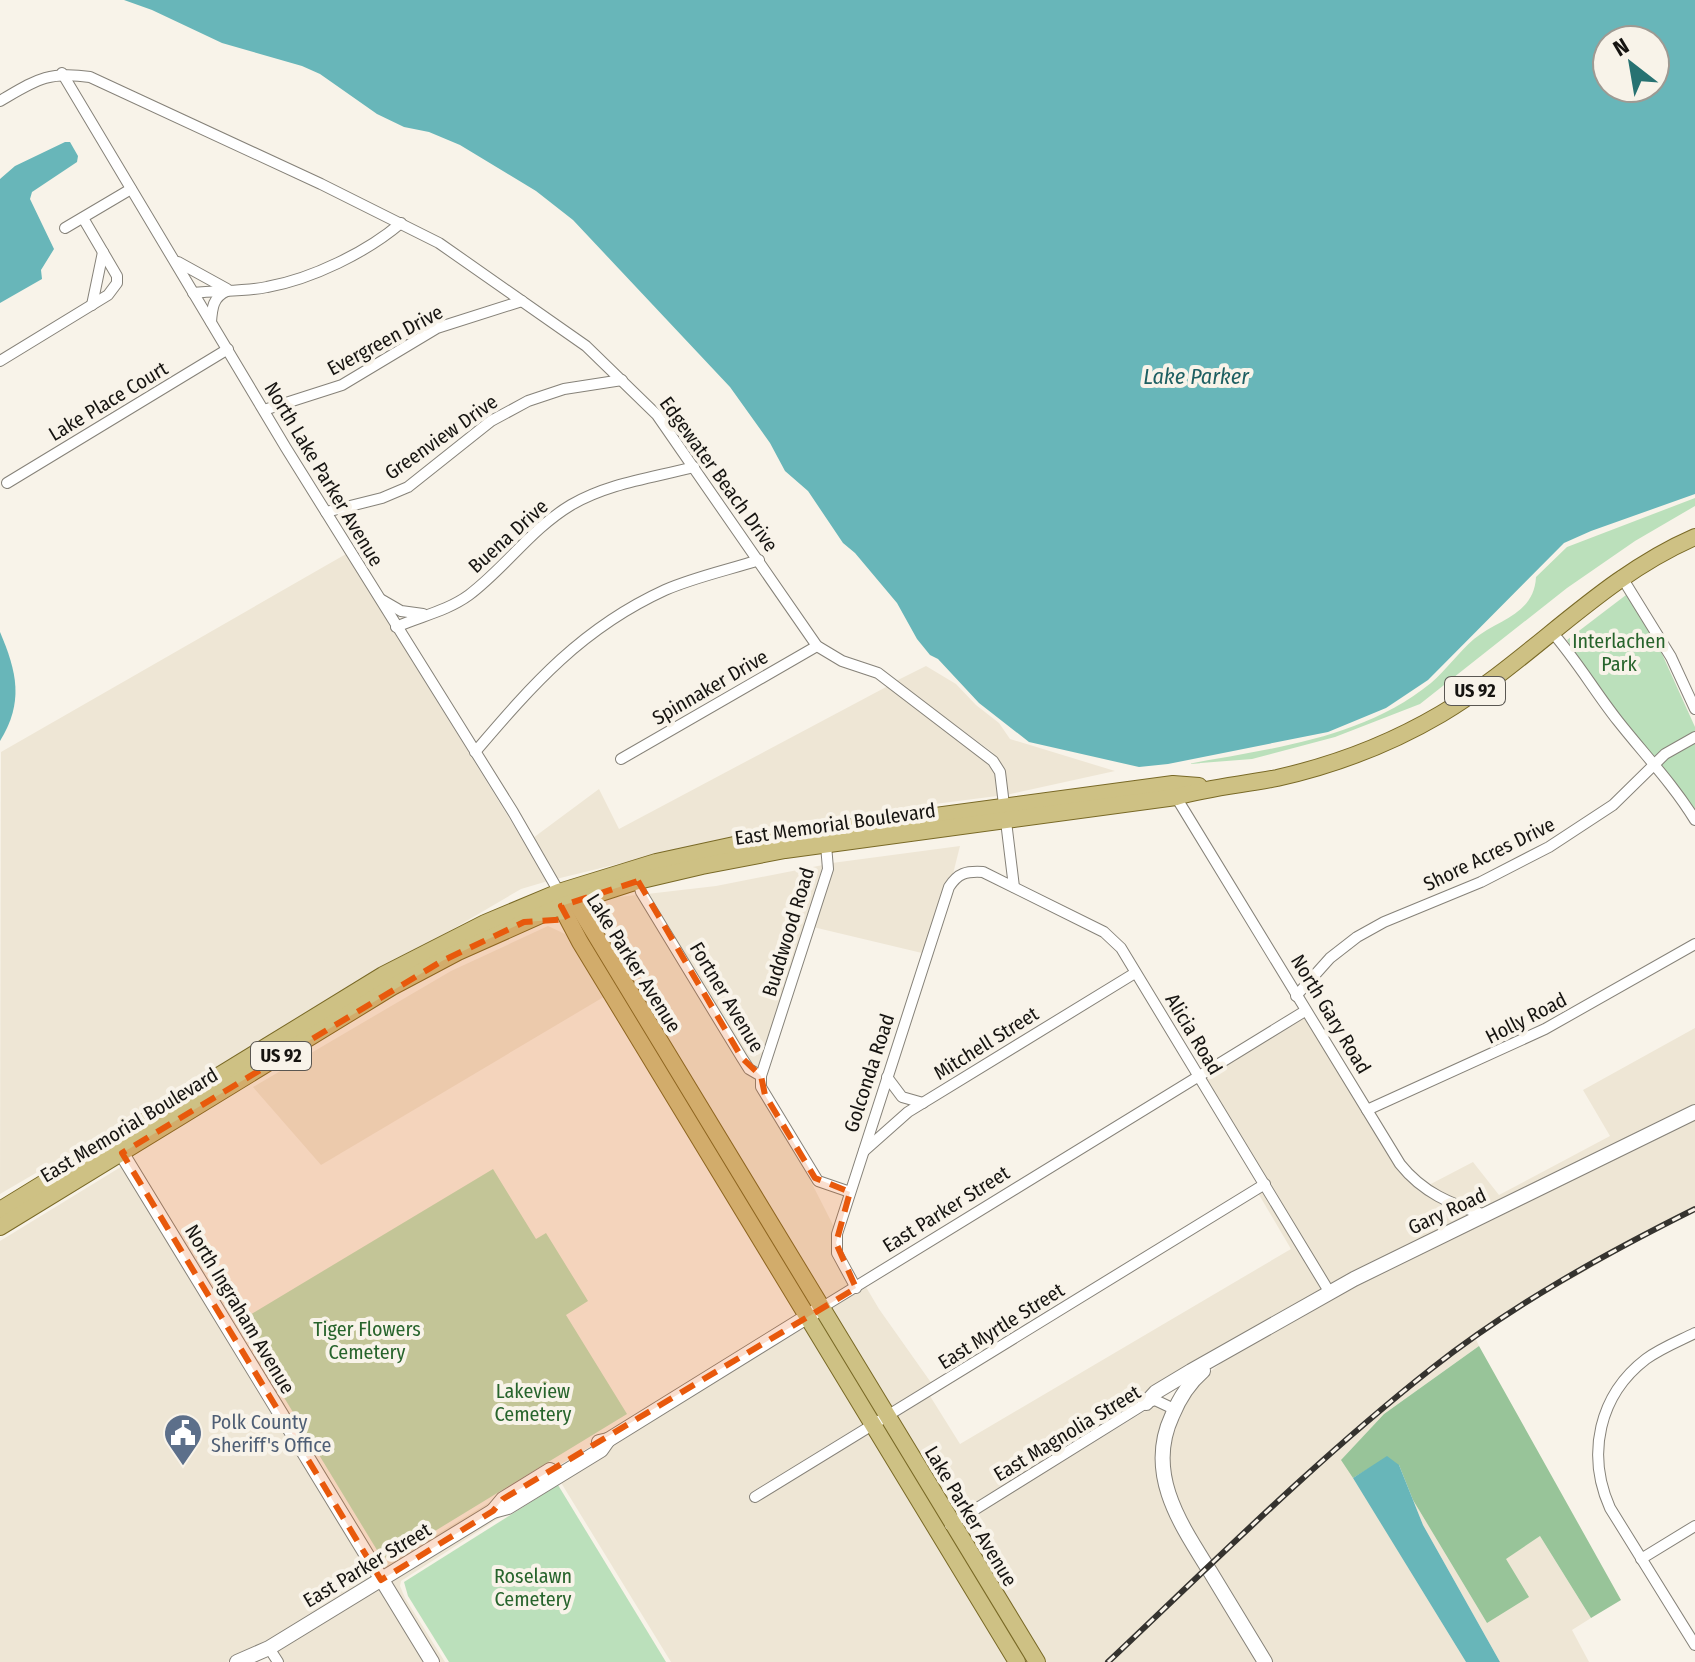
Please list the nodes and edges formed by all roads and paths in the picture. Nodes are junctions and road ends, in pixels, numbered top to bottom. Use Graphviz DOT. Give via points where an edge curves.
graph roads {
  1 [pos="62,73"];
  2 [pos="0,101"];
  3 [pos="131,189"];
  4 [pos="83,218"];
  5 [pos="401,223"];
  6 [pos="65,228"];
  7 [pos="103,252"];
  8 [pos="172,257"];
  9 [pos="229,290"];
  10 [pos="193,293"];
  11 [pos="522,301"];
  12 [pos="92,305"];
  13 [pos="211,322"];
  14 [pos="228,349"];
  15 [pos="0,361"];
  16 [pos="622,380"];
  17 [pos="264,410"];
  18 [pos="694,467"];
  19 [pos="7,483"];
  20 [pos="326,512"];
  21 [pos="1695,537"];
  22 [pos="759,560"];
  23 [pos="1621,576"];
  24 [pos="377,597"];
  25 [pos="425,615"];
  26 [pos="396,627"];
  27 [pos="1551,631"];
  28 [pos="817,646"];
  29 [pos="409,647"];
  30 [pos="1695,709"];
  31 [pos="1695,737"];
  32 [pos="475,752"];
  33 [pos="621,759"];
  34 [pos="1654,764"];
  35 [pos="1205,787"];
  36 [pos="1176,797"];
  37 [pos="1004,813"];
  38 [pos="1695,820"];
  39 [pos="826,845"];
  40 [pos="962,873"];
  41 [pos="638,881"];
  42 [pos="1014,887"];
  43 [pos="565,900"];
  44 [pos="524,922"];
  45 [pos="580,942"];
  46 [pos="1695,944"];
  47 [pos="1135,973"];
  48 [pos="1296,996"];
  49 [pos="1305,1011"];
  50 [pos="322,1012"];
  51 [pos="301,1043"];
  52 [pos="761,1076"];
  53 [pos="887,1077"];
  54 [pos="1199,1077"];
  55 [pos="923,1103"];
  56 [pos="1367,1110"];
  57 [pos="1695,1112"];
  58 [pos="118,1147"];
  59 [pos="863,1153"];
  60 [pos="1265,1184"];
  61 [pos="850,1192"];
  62 [pos="0,1210"];
  63 [pos="1485,1215"];
  64 [pos="0,1227"];
  65 [pos="856,1288"];
  66 [pos="1330,1293"];
  67 [pos="814,1312"];
  68 [pos="1695,1333"];
  69 [pos="1222,1356"];
  70 [pos="1146,1403"];
  71 [pos="1174,1409"];
  72 [pos="880,1421"];
  73 [pos="755,1497"];
  74 [pos="1695,1526"];
  75 [pos="945,1528"];
  76 [pos="1641,1559"];
  77 [pos="381,1580"];
  78 [pos="1695,1645"];
  79 [pos="262,1654"];
  80 [pos="237,1662"];
  81 [pos="278,1662"];
  82 [pos="432,1662"];
  83 [pos="1017,1662"];
  84 [pos="1037,1662"];
  85 [pos="1265,1662"];
  1 -- 2 [label="street" via="40,78"];
  1 -- 3 [label="street, North Lake Parker Avenue"];
  1 -- 5 [label="street, Edgewater Beach Drive" via="121,90"];
  3 -- 4 [label="street"];
  3 -- 8 [label="street, North Lake Parker Avenue"];
  4 -- 6 [label="street"];
  4 -- 7 [label="street"];
  5 -- 9 [label="street" via="367,248 304,275 270,287"];
  5 -- 11 [label="street, Edgewater Beach Drive"];
  7 -- 12 [label="street"];
  7 -- 12 [label="street" via="117,283"];
  8 -- 9 [label="street"];
  8 -- 10 [label="street, North Lake Parker Avenue"];
  9 -- 10 [label="street"];
  9 -- 13 [label="street" via="216,299"];
  10 -- 13 [label="street, North Lake Parker Avenue"];
  11 -- 16 [label="street, Edgewater Beach Drive" via="586,346"];
  11 -- 17 [label="street, Evergreen Drive" via="437,328 342,385"];
  12 -- 15 [label="street"];
  13 -- 14 [label="street, North Lake Parker Avenue"];
  14 -- 17 [label="street, North Lake Parker Avenue"];
  14 -- 19 [label="street, Lake Place Court"];
  16 -- 18 [label="street, Edgewater Beach Drive" via="657,415"];
  16 -- 20 [label="street, Greenview Drive" via="528,401 491,421 408,487"];
  17 -- 20 [label="street, North Lake Parker Avenue"];
  18 -- 22 [label="street, Edgewater Beach Drive"];
  18 -- 25 [label="street, Buena Drive" via="622,483 570,506 544,523 473,592"];
  20 -- 24 [label="street, North Lake Parker Avenue"];
  21 -- 23 [label="main road, East Memorial Boulevard / US 92"];
  22 -- 28 [label="street, Edgewater Beach Drive"];
  22 -- 32 [label="street" via="664,591 584,638 536,681"];
  23 -- 27 [label="main road, East Memorial Boulevard / US 92"];
  23 -- 30 [label="street" via="1671,657"];
  24 -- 25 [label="street" via="401,611"];
  24 -- 26 [label="street, North Lake Parker Avenue"];
  25 -- 26 [label="street, Buena Drive"];
  25 -- 29 [label="street" via="413,628"];
  26 -- 29 [label="street, North Lake Parker Avenue"];
  27 -- 34 [label="street"];
  27 -- 35 [label="main road, East Memorial Boulevard / US 92" via="1472,693 1387,742 1298,773"];
  28 -- 33 [label="street, Spinnaker Drive"];
  28 -- 37 [label="street, Edgewater Beach Drive" via="878,673 989,755 1000,772"];
  29 -- 32 [label="street, North Lake Parker Avenue"];
  31 -- 34 [label="street, Shore Acres Drive"];
  32 -- 43 [label="street, North Lake Parker Avenue"];
  34 -- 38 [label="street"];
  34 -- 48 [label="street, Shore Acres Drive" via="1613,805 1549,847 1357,937"];
  35 -- 36 [label="main road, East Memorial Boulevard / US 92"];
  35 -- 37 [label="main road, East Memorial Boulevard / US 92" via="1173,784"];
  36 -- 37 [label="main road, East Memorial Boulevard / US 92"];
  36 -- 48 [label="street, North Gary Road"];
  37 -- 39 [label="main road, East Memorial Boulevard / US 92"];
  37 -- 42 [label="street, Edgewater Beach Drive"];
  37 -- 43 [label="main road, East Memorial Boulevard / US 92" via="725,846 656,862"];
  39 -- 41 [label="main road, East Memorial Boulevard / US 92"];
  39 -- 52 [label="street, Buddwood Road" via="828,869"];
  40 -- 42 [label="street, Alicia Road" via="983,872"];
  40 -- 53 [label="street, Golconda Road" via="949,887"];
  41 -- 43 [label="main road, East Memorial Boulevard / US 92"];
  41 -- 52 [label="street, Fortner Avenue" via="742,1058"];
  42 -- 47 [label="street, Alicia Road" via="1104,932"];
  43 -- 44 [label="main road, East Memorial Boulevard / US 92"];
  43 -- 45 [label="main road, Lake Parker Avenue"];
  43 -- 50 [label="main road, East Memorial Boulevard / US 92" via="452,938"];
  43 -- 67 [label="main road, Lake Parker Avenue"];
  44 -- 45 [label="main road" via="558,924"];
  44 -- 51 [label="main road, East Memorial Boulevard / US 92" via="421,972"];
  45 -- 67 [label="main road, Lake Parker Avenue"];
  46 -- 56 [label="street, Holly Road" via="1545,1029"];
  47 -- 54 [label="street, Alicia Road"];
  47 -- 55 [label="street, Mitchell Street"];
  48 -- 49 [label="street, North Gary Road"];
  49 -- 54 [label="street, East Parker Street"];
  49 -- 56 [label="street, North Gary Road"];
  50 -- 51 [label="main road"];
  50 -- 58 [label="main road, East Memorial Boulevard / US 92"];
  51 -- 58 [label="main road, East Memorial Boulevard / US 92"];
  52 -- 61 [label="street, Fortner Avenue" via="765,1095 815,1178"];
  53 -- 55 [label="street" via="902,1097"];
  53 -- 59 [label="street, Golconda Road"];
  54 -- 60 [label="street, Alicia Road"];
  54 -- 65 [label="street, East Parker Street"];
  55 -- 59 [label="street, Mitchell Street"];
  56 -- 63 [label="street, North Gary Road" via="1400,1164 1422,1188"];
  57 -- 63 [label="street, Gary Road"];
  58 -- 62 [label="main road, East Memorial Boulevard / US 92"];
  58 -- 64 [label="main road, East Memorial Boulevard / US 92"];
  58 -- 77 [label="street, North Ingraham Avenue"];
  59 -- 61 [label="street, Golconda Road"];
  60 -- 66 [label="street, Alicia Road"];
  60 -- 72 [label="street, East Myrtle Street"];
  61 -- 65 [label="street, Golconda Road" via="836,1243"];
  63 -- 66 [label="street, Gary Road"];
  65 -- 67 [label="street, East Parker Street"];
  66 -- 69 [label="street, Gary Road"];
  67 -- 72 [label="main road, Lake Parker Avenue"];
  67 -- 77 [label="street, East Parker Street" via="503,1499 493,1511"];
  68 -- 76 [label="street" via="1633,1370 1603,1416 1597,1452 1601,1489"];
  69 -- 70 [label="street" via="1156,1392"];
  69 -- 71 [label="street" via="1194,1378"];
  70 -- 71 [label="street, East Magnolia Street" via="1155,1400"];
  70 -- 75 [label="street, East Magnolia Street"];
  71 -- 85 [label="street" via="1162,1462 1170,1503"];
  72 -- 73 [label="street, East Myrtle Street"];
  72 -- 75 [label="main road, Lake Parker Avenue"];
  74 -- 76 [label="street"];
  75 -- 83 [label="main road, Lake Parker Avenue"];
  75 -- 84 [label="main road, Lake Parker Avenue"];
  76 -- 78 [label="street"];
  77 -- 79 [label="street, East Parker Street"];
  77 -- 82 [label="street, North Ingraham Avenue"];
  79 -- 80 [label="street, East Parker Street"];
  79 -- 81 [label="street"];
}
